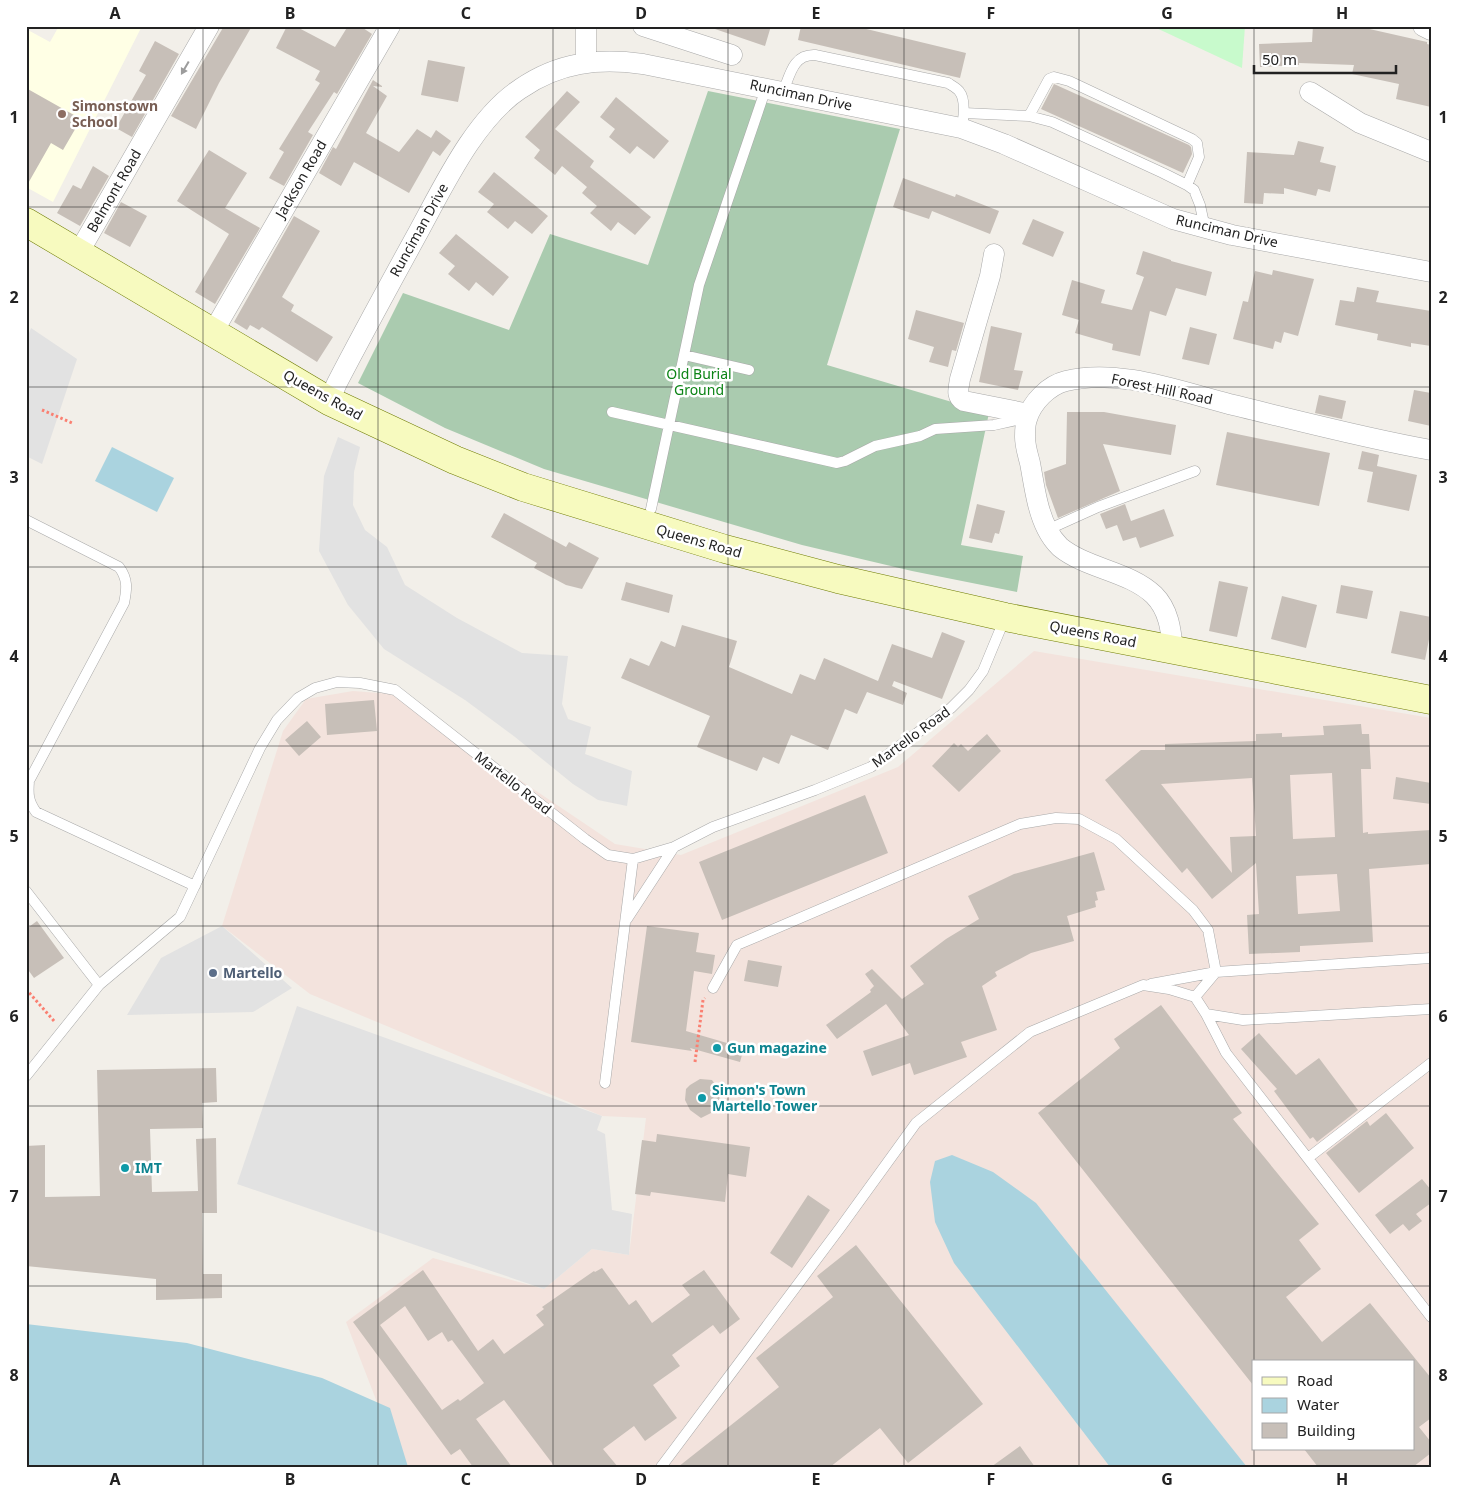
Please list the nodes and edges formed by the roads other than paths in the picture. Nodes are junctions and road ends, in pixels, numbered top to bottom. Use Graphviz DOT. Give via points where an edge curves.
graph roads {
  1 [pos="209,26"];
  2 [pos="390,26"];
  3 [pos="586,26"];
  4 [pos="643,26"];
  5 [pos="1423,26"];
  6 [pos="1431,30"];
  7 [pos="732,55"];
  8 [pos="586,62"];
  9 [pos="774,90"];
  10 [pos="1310,92"];
  11 [pos="1029,116"];
  12 [pos="963,121"];
  13 [pos="1431,152"];
  14 [pos="1187,185"];
  15 [pos="26,222"];
  16 [pos="1205,229"];
  17 [pos="79,252"];
  18 [pos="994,254"];
  19 [pos="1431,272"];
  20 [pos="213,332"];
  21 [pos="684,355"];
  22 [pos="749,370"];
  23 [pos="329,401"];
  24 [pos="612,412"];
  25 [pos="1028,416"];
  26 [pos="669,425"];
  27 [pos="1431,450"];
  28 [pos="1195,471"];
  29 [pos="652,509"];
  30 [pos="26,520"];
  31 [pos="1047,530"];
  32 [pos="1005,617"];
  33 [pos="1173,650"];
  34 [pos="1431,700"];
  35 [pos="674,847"];
  36 [pos="634,859"];
  37 [pos="195,886"];
  38 [pos="26,891"];
  39 [pos="626,922"];
  40 [pos="1431,958"];
  41 [pos="1216,972"];
  42 [pos="1143,985"];
  43 [pos="99,986"];
  44 [pos="713,988"];
  45 [pos="1195,997"];
  46 [pos="1431,1009"];
  47 [pos="1206,1014"];
  48 [pos="1431,1063"];
  49 [pos="26,1076"];
  50 [pos="605,1083"];
  51 [pos="1308,1158"];
  52 [pos="1431,1317"];
  53 [pos="661,1467"];
  1 -- 17 [label="street, Belmont Road, one-way"];
  2 -- 20 [label="street, Jackson Road"];
  3 -- 8 [label="street"];
  4 -- 7 [label="street"];
  5 -- 6 [label="street"];
  8 -- 9 [label="street, Runciman Drive" via="643,64"];
  8 -- 23 [label="street, Runciman Drive" via="552,72 519,90 500,105 480,128 436,200"];
  9 -- 12 [label="street, Runciman Drive"];
  9 -- 12 [label="lane" via="800,58 815,55 948,83 959,91 963,100"];
  9 -- 21 [label="lane" via="699,285"];
  10 -- 13 [label="street" via="1360,123"];
  11 -- 12 [label="lane"];
  11 -- 14 [label="lane" via="1052,122"];
  11 -- 14 [label="lane" via="1049,79 1069,81 1197,143 1199,156"];
  12 -- 16 [label="street, Runciman Drive" via="1004,144 1173,220"];
  14 -- 16 [label="lane" via="1198,198"];
  15 -- 17 [label="main road, Queens Road"];
  16 -- 19 [label="street, Runciman Drive"];
  17 -- 20 [label="main road, Queens Road"];
  18 -- 25 [label="street" via="958,394 964,401"];
  20 -- 23 [label="main road, Queens Road"];
  21 -- 22 [label="lane"];
  21 -- 26 [label="lane"];
  23 -- 32 [label="main road, Queens Road" via="455,460 574,504 725,549"];
  24 -- 26 [label="lane"];
  25 -- 26 [label="lane" via="994,425 935,429 920,436 875,446 842,462"];
  25 -- 27 [label="street, Forest Hill Road" via="1049,389 1064,381 1091,376 1138,382 1381,441"];
  25 -- 31 [label="street" via="1025,439"];
  26 -- 29 [label="lane"];
  28 -- 31 [label="lane"];
  30 -- 37 [label="lane" via="119,567 125,575 127,589 124,603 29,781 31,805 36,812"];
  31 -- 33 [label="street" via="1059,546 1077,558 1153,594 1171,626"];
  32 -- 33 [label="main road, Queens Road"];
  32 -- 35 [label="lane, Martello Road" via="983,671 969,690 951,708 890,754 871,767 713,826"];
  33 -- 34 [label="main road, Queens Road"];
  35 -- 36 [label="lane, Martello Road"];
  35 -- 39 [label="lane"];
  36 -- 37 [label="lane, Martello Road" via="608,854 586,840 395,690 337,682 315,688 298,698 277,720 260,748"];
  36 -- 39 [label="lane"];
  37 -- 43 [label="lane, Martello Road" via="180,917"];
  38 -- 43 [label="lane"];
  39 -- 50 [label="lane"];
  40 -- 41 [label="lane"];
  41 -- 42 [label="lane"];
  41 -- 44 [label="lane" via="1208,930 1193,910 1116,839 1079,819 1056,818 1020,824 737,945"];
  41 -- 45 [label="lane"];
  42 -- 45 [label="lane"];
  42 -- 53 [label="lane" via="1030,1032 916,1123"];
  43 -- 49 [label="lane, Martello Road"];
  45 -- 47 [label="lane"];
  46 -- 47 [label="lane" via="1243,1020"];
  47 -- 51 [label="lane" via="1226,1053"];
  48 -- 51 [label="lane"];
  51 -- 52 [label="lane"];
}
